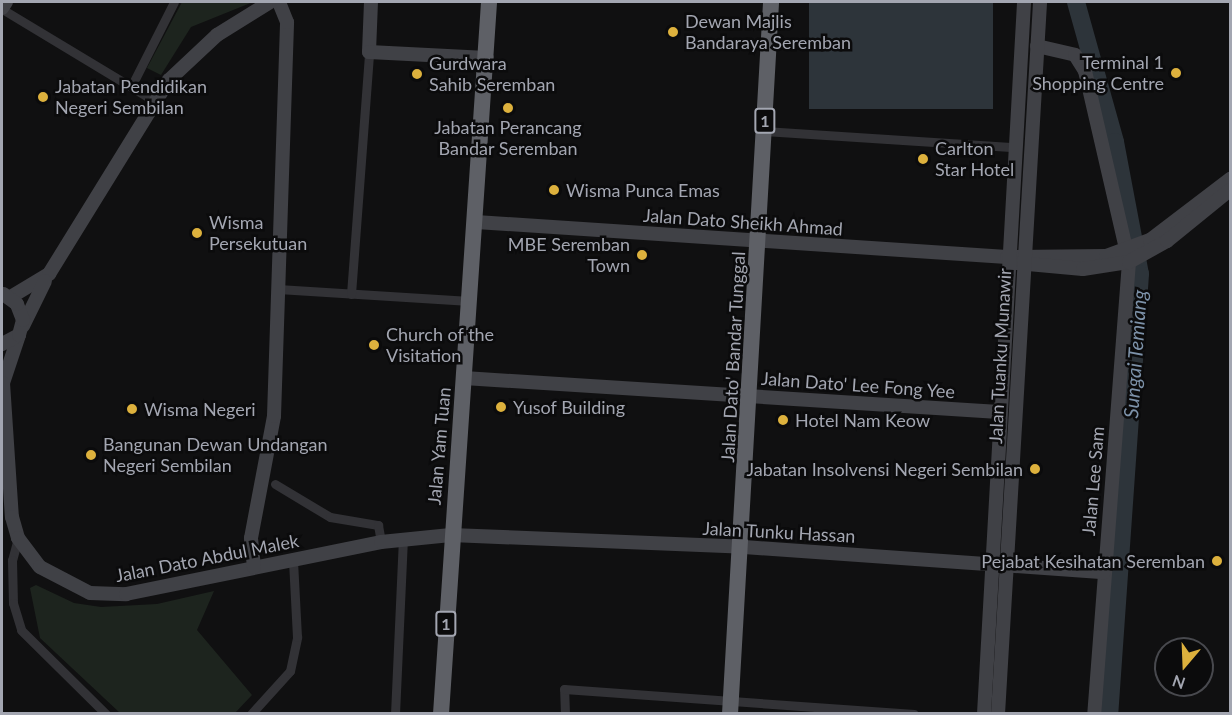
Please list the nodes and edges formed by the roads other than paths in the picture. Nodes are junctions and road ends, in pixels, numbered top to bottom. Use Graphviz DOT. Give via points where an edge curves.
graph roads {
  1 [pos="6,2"];
  2 [pos="174,2"];
  3 [pos="270,2"];
  4 [pos="279,2"];
  5 [pos="370,2"];
  6 [pos="489,2"];
  7 [pos="771,2"];
  8 [pos="1024,2"];
  9 [pos="1040,2"];
  10 [pos="2,9"];
  11 [pos="1037,46"];
  12 [pos="369,52"];
  13 [pos="486,58"];
  14 [pos="130,87"];
  15 [pos="153,100"];
  16 [pos="764,131"];
  17 [pos="1014,147"];
  18 [pos="1230,179"];
  19 [pos="1230,190"];
  20 [pos="476,222"];
  21 [pos="758,241"];
  22 [pos="1152,244"];
  23 [pos="1131,255"];
  24 [pos="1007,257"];
  25 [pos="1023,260"];
  26 [pos="49,274"];
  27 [pos="278,289"];
  28 [pos="351,294"];
  29 [pos="5,296"];
  30 [pos="470,301"];
  31 [pos="21,331"];
  32 [pos="2,344"];
  33 [pos="464,378"];
  34 [pos="2,381"];
  35 [pos="751,396"];
  36 [pos="999,412"];
  37 [pos="275,484"];
  38 [pos="451,535"];
  39 [pos="18,538"];
  40 [pos="403,539"];
  41 [pos="381,542"];
  42 [pos="744,547"];
  43 [pos="293,560"];
  44 [pos="991,564"];
  45 [pos="1006,565"];
  46 [pos="254,567"];
  47 [pos="1104,572"];
  48 [pos="731,707"];
  49 [pos="106,714"];
  50 [pos="251,714"];
  51 [pos="395,714"];
  52 [pos="441,714"];
  53 [pos="565,714"];
  54 [pos="914,714"];
  55 [pos="984,714"];
  56 [pos="998,714"];
  57 [pos="1094,714"];
  1 -- 10 [label="main road"];
  2 -- 14 [label="street"];
  3 -- 15 [label="main road" via="191,56"];
  4 -- 27 [label="main road" via="287,22"];
  5 -- 12 [label="main road"];
  6 -- 13 [label="highway, Jalan Yam Tuan / 1"];
  7 -- 16 [label="highway, Jalan Dato' Bandar Tunggal / 1"];
  8 -- 17 [label="main road, Jalan Tuanku Munawir"];
  9 -- 11 [label="main road, Jalan Tuanku Munawir"];
  10 -- 14 [label="street"];
  11 -- 23 [label="main road, Jalan Lee Sam" via="1075,55 1085,71"];
  11 -- 25 [label="main road, Jalan Tuanku Munawir"];
  12 -- 13 [label="main road"];
  12 -- 28 [label="street"];
  13 -- 20 [label="highway, Jalan Yam Tuan / 1"];
  14 -- 15 [label="street"];
  15 -- 26 [label="main road"];
  16 -- 17 [label="street"];
  16 -- 21 [label="highway, Jalan Dato' Bandar Tunggal / 1"];
  17 -- 24 [label="main road, Jalan Tuanku Munawir"];
  18 -- 22 [label="main road"];
  19 -- 22 [label="main road"];
  20 -- 21 [label="main road, Jalan Dato Sheikh Ahmad"];
  20 -- 30 [label="highway, Jalan Yam Tuan / 1"];
  21 -- 24 [label="main road, Jalan Dato Sheikh Ahmad"];
  21 -- 35 [label="highway, Jalan Dato' Bandar Tunggal / 1"];
  22 -- 23 [label="main road, Jalan Dato Sheikh Ahmad"];
  23 -- 25 [label="main road, Jalan Dato Sheikh Ahmad"];
  23 -- 47 [label="main road, Jalan Lee Sam"];
  24 -- 25 [label="main road, Jalan Dato Sheikh Ahmad"];
  24 -- 36 [label="main road, Jalan Tuanku Munawir"];
  25 -- 45 [label="main road, Jalan Tuanku Munawir"];
  26 -- 29 [label="main road"];
  26 -- 31 [label="main road, Jalan Dato Abdul Malek"];
  27 -- 28 [label="street"];
  27 -- 46 [label="main road" via="274,416 251,538"];
  28 -- 30 [label="street"];
  29 -- 31 [label="main road" via="22,312"];
  30 -- 33 [label="highway, Jalan Yam Tuan / 1"];
  31 -- 32 [label="main road"];
  31 -- 34 [label="main road, Jalan Dato Abdul Malek"];
  33 -- 35 [label="main road, Jalan Dato' Lee Fong Yee"];
  33 -- 38 [label="highway, Jalan Yam Tuan / 1"];
  34 -- 39 [label="main road, Jalan Dato Abdul Malek" via="9,494"];
  35 -- 36 [label="main road, Jalan Dato' Lee Fong Yee"];
  35 -- 42 [label="highway, Jalan Dato' Bandar Tunggal / 1"];
  36 -- 44 [label="main road, Jalan Tuanku Munawir"];
  37 -- 41 [label="street" via="330,517 378,525"];
  38 -- 40 [label="main road, Jalan Dato Abdul Malek"];
  38 -- 42 [label="main road, Jalan Tunku Hassan"];
  38 -- 52 [label="highway, Jalan Yam Tuan / 1"];
  39 -- 46 [label="main road, Jalan Dato Abdul Malek" via="28,555 58,579 109,596"];
  39 -- 49 [label="street" via="12,581 21,630"];
  40 -- 41 [label="main road, Jalan Dato Abdul Malek"];
  40 -- 51 [label="street"];
  41 -- 43 [label="main road, Jalan Dato Abdul Malek"];
  42 -- 44 [label="main road, Jalan Tunku Hassan"];
  42 -- 48 [label="highway, Jalan Dato' Bandar Tunggal / 1"];
  43 -- 46 [label="main road, Jalan Dato Abdul Malek"];
  43 -- 50 [label="street" via="297,637 290,671"];
  44 -- 45 [label="main road, Jalan Tunku Hassan"];
  44 -- 55 [label="main road, Jalan Tuanku Munawir"];
  45 -- 47 [label="main road, Jalan Tunku Hassan"];
  45 -- 56 [label="main road, Jalan Tuanku Munawir"];
  47 -- 57 [label="main road, Jalan Lee Sam"];
  48 -- 53 [label="street" via="564,689"];
  48 -- 54 [label="street"];
}
